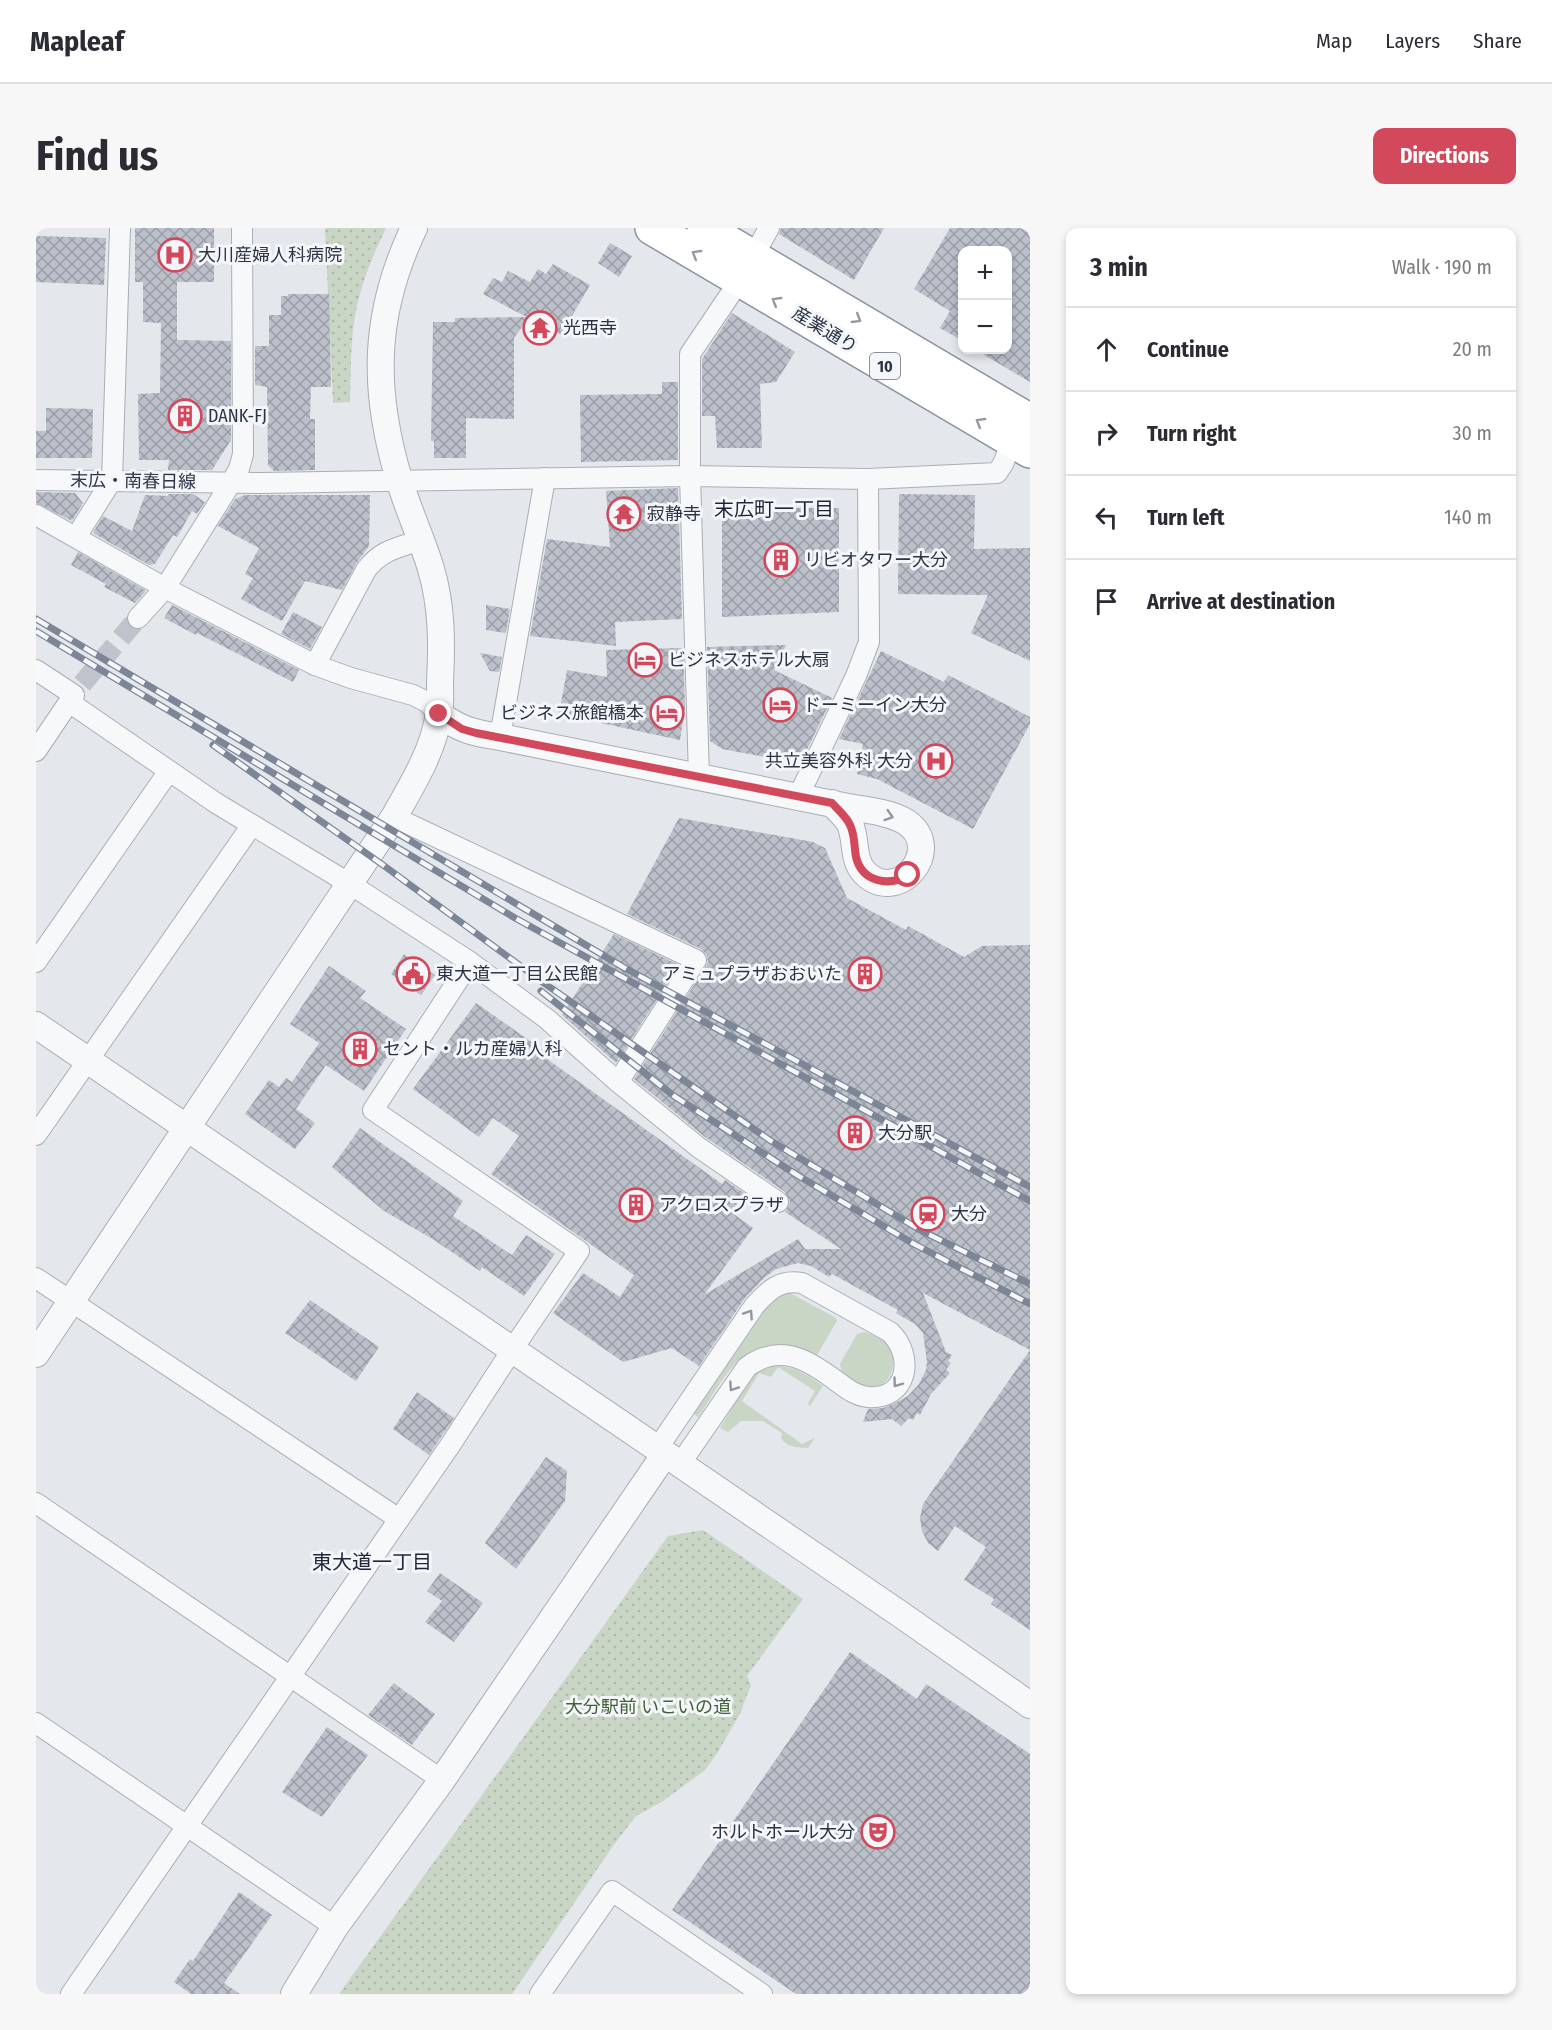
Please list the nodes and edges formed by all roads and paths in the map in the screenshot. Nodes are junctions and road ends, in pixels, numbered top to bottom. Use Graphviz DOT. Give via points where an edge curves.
graph roads {
  1 [pos="120,228"];
  2 [pos="242,228"];
  3 [pos="414,228"];
  4 [pos="652,228"];
  5 [pos="704,228"];
  6 [pos="769,228"];
  7 [pos="746,268"];
  8 [pos="1024,438"];
  9 [pos="690,476"];
  10 [pos="545,478"];
  11 [pos="868,479"];
  12 [pos="36,480"];
  13 [pos="112,480"];
  14 [pos="399,482"];
  15 [pos="231,483"];
  16 [pos="36,515"];
  17 [pos="76,537"];
  18 [pos="421,540"];
  19 [pos="165,588"];
  20 [pos="138,618"];
  21 [pos="315,665"];
  22 [pos="36,670"];
  23 [pos="75,693"];
  24 [pos="439,714"];
  25 [pos="500,737"];
  26 [pos="36,751"];
  27 [pos="169,771"];
  28 [pos="699,777"];
  29 [pos="798,796"];
  30 [pos="832,803"];
  31 [pos="394,817"];
  32 [pos="252,825"];
  33 [pos="350,884"];
  34 [pos="36,962"];
  35 [pos="470,962"];
  36 [pos="36,1026"];
  37 [pos="87,1060"];
  38 [pos="618,1082"];
  39 [pos="187,1128"];
  40 [pos="36,1135"];
  41 [pos="778,1202"];
  42 [pos="36,1278"];
  43 [pos="71,1302"];
  44 [pos="512,1350"];
  45 [pos="36,1354"];
  46 [pos="668,1456"];
  47 [pos="36,1503"];
  48 [pos="399,1519"];
  49 [pos="290,1676"];
  50 [pos="1030,1705"];
  51 [pos="36,1723"];
  52 [pos="442,1780"];
  53 [pos="187,1826"];
  54 [pos="335,1927"];
  55 [pos="70,1994"];
  56 [pos="294,1994"];
  57 [pos="540,1994"];
  58 [pos="762,1994"];
  1 -- 13 [label="street"];
  2 -- 15 [label="street" via="244,444 239,469"];
  3 -- 14 [label="street" via="388,295 381,344 384,418"];
  7 -- 4 [label="highway, 産業通り / 10, one-way"];
  5 -- 7 [label="highway, 産業通り / 10"];
  6 -- 7 [label="street"];
  7 -- 8 [label="highway, 産業通り / 10"];
  7 -- 9 [label="street" via="690,354"];
  8 -- 11 [label="street, 末広・南春日線" via="997,473"];
  9 -- 10 [label="street, 末広・南春日線"];
  9 -- 11 [label="street, 末広・南春日線"];
  9 -- 28 [label="street"];
  10 -- 14 [label="street, 末広・南春日線"];
  10 -- 25 [label="street"];
  11 -- 29 [label="street" via="869,642"];
  12 -- 13 [label="street, 末広・南春日線"];
  13 -- 15 [label="street, 末広・南春日線"];
  13 -- 17 [label="street"];
  14 -- 15 [label="street, 末広・南春日線"];
  14 -- 18 [label="street"];
  15 -- 19 [label="street"];
  16 -- 17 [label="street"];
  17 -- 19 [label="street"];
  18 -- 21 [label="street" via="375,558"];
  18 -- 24 [label="street" via="440,608"];
  19 -- 20 [label="street"];
  19 -- 21 [label="street"];
  21 -- 24 [label="street" via="413,694"];
  22 -- 23 [label="street"];
  23 -- 26 [label="street"];
  23 -- 27 [label="street"];
  24 -- 25 [label="street" via="462,729"];
  24 -- 31 [label="street" via="420,770"];
  25 -- 28 [label="street"];
  27 -- 32 [label="street"];
  27 -- 34 [label="street"];
  28 -- 29 [label="street"];
  29 -- 30 [label="street"];
  31 -- 33 [label="street"];
  31 -- 38 [label="street" via="696,960"];
  32 -- 33 [label="street"];
  32 -- 37 [label="street"];
  33 -- 35 [label="street"];
  33 -- 39 [label="street"];
  35 -- 38 [label="street" via="547,1019"];
  35 -- 44 [label="street" via="373,1110 579,1251"];
  36 -- 37 [label="street"];
  37 -- 39 [label="street"];
  37 -- 40 [label="street"];
  38 -- 41 [label="street" via="698,1147"];
  39 -- 43 [label="street"];
  39 -- 44 [label="street"];
  42 -- 43 [label="street"];
  43 -- 45 [label="street"];
  43 -- 48 [label="street"];
  44 -- 46 [label="street"];
  44 -- 48 [label="street"];
  46 -- 46 [label="street, one-way" via="755,1305 771,1288 792,1281 802,1283 898,1339 905,1369 894,1389 875,1397 852,1392 806,1360 773,1355 757,1360"];
  46 -- 50 [label="street"];
  46 -- 52 [label="street"];
  47 -- 49 [label="street"];
  48 -- 49 [label="street"];
  49 -- 52 [label="street"];
  49 -- 53 [label="street"];
  51 -- 53 [label="street"];
  52 -- 54 [label="street"];
  53 -- 54 [label="street"];
  53 -- 55 [label="street"];
  54 -- 56 [label="street"];
  57 -- 58 [label="street" via="612,1891"];
}
